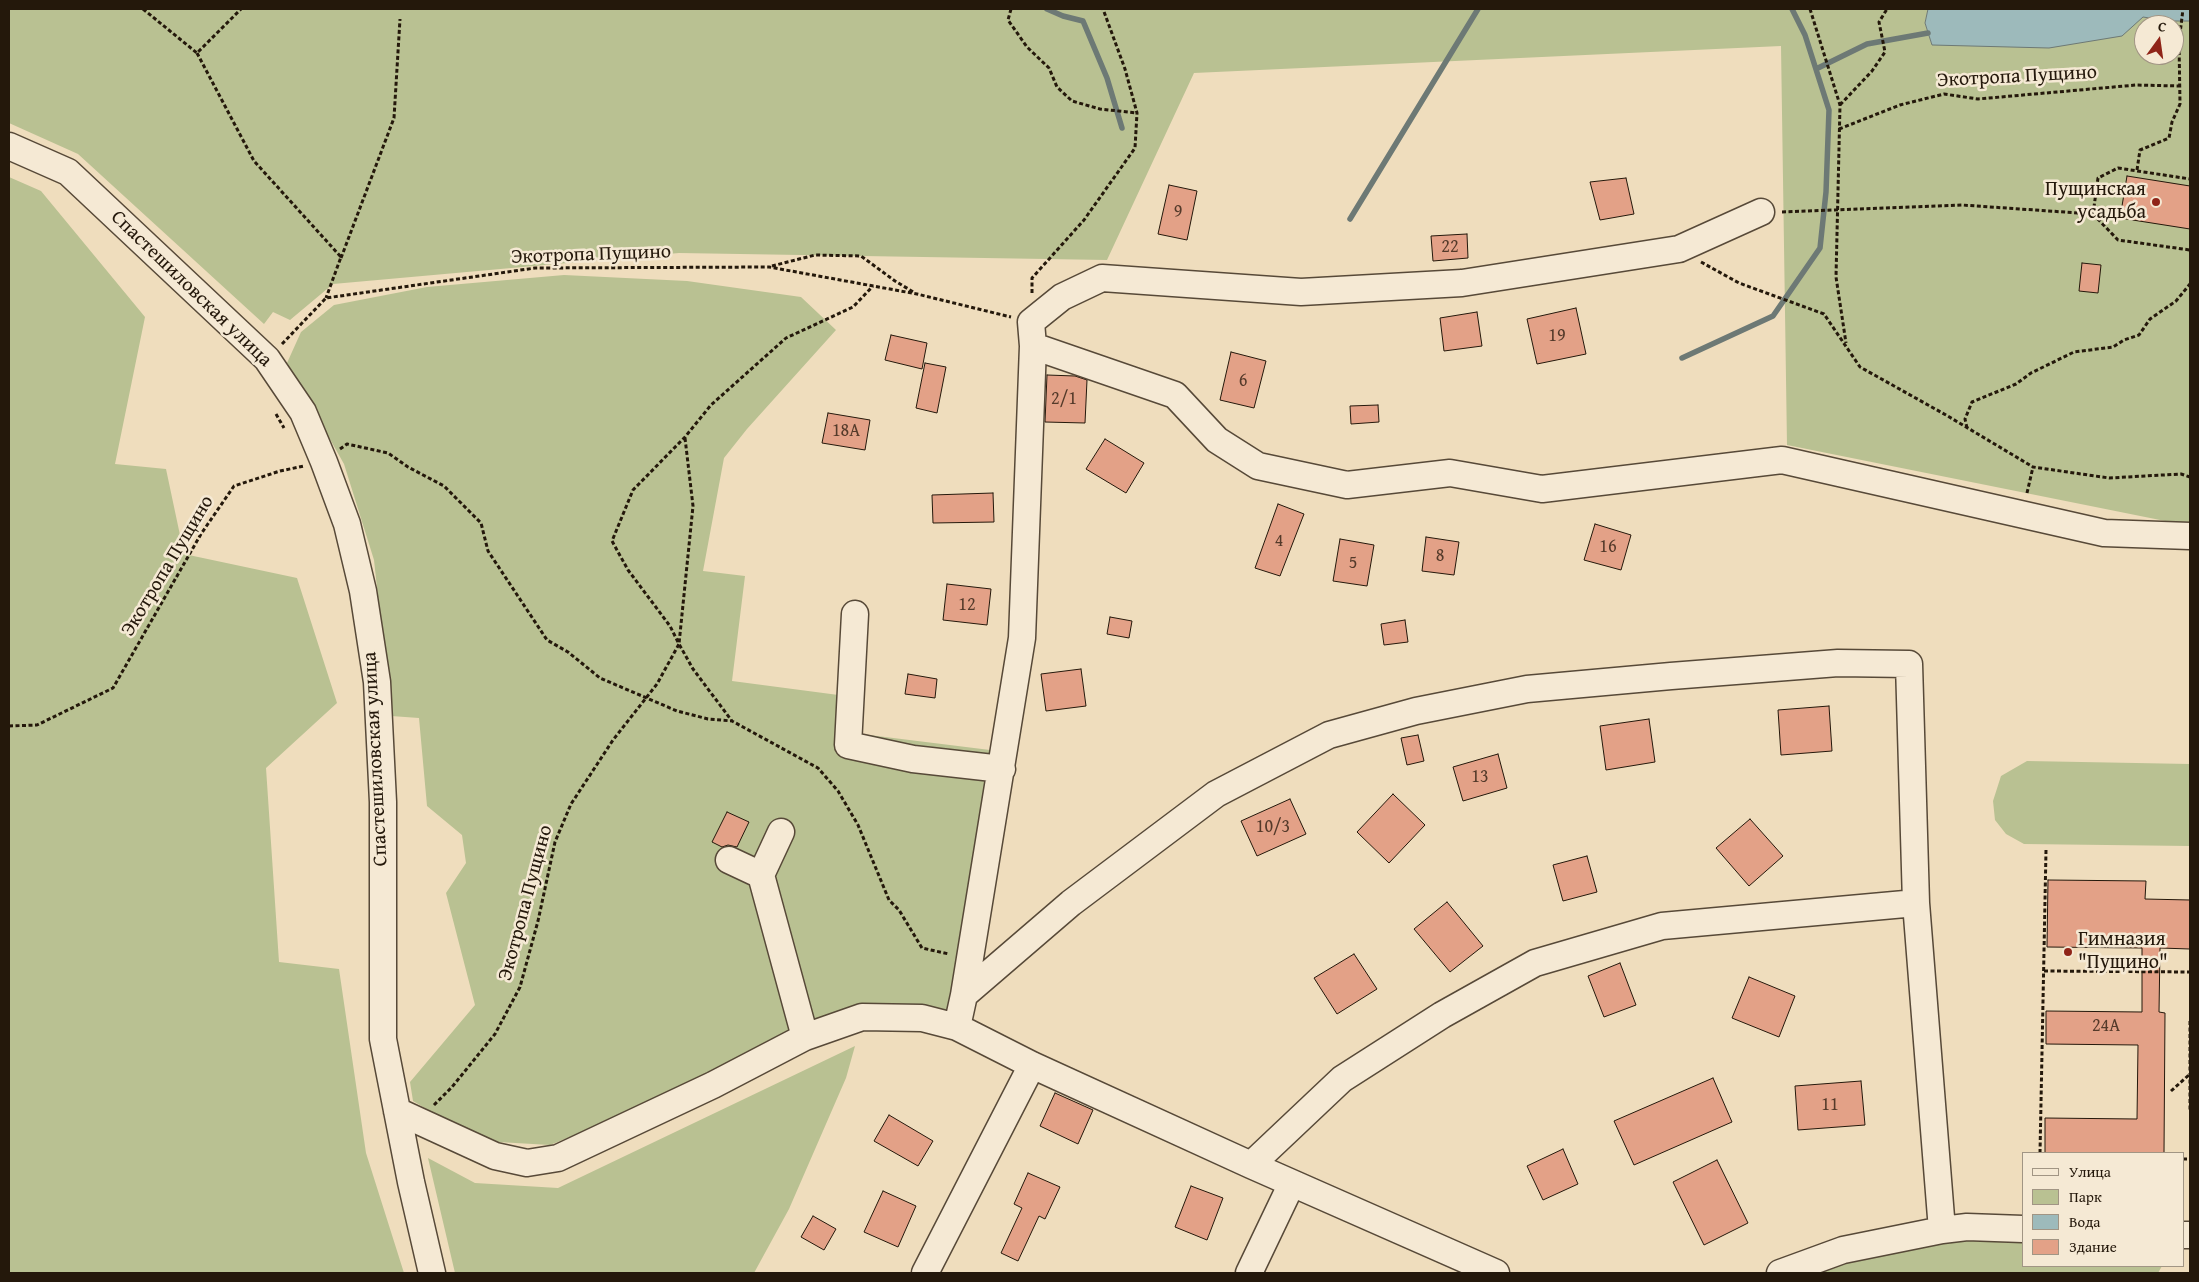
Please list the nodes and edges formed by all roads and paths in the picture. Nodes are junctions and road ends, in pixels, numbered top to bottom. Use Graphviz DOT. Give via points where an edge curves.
graph roads {
  1 [pos="143,9"];
  2 [pos="241,9"];
  3 [pos="1011,9"];
  4 [pos="1103,9"];
  5 [pos="1810,9"];
  6 [pos="1887,9"];
  7 [pos="2183,9"];
  8 [pos="400,19"];
  9 [pos="197,53"];
  10 [pos="2180,86"];
  11 [pos="1840,105"];
  12 [pos="1137,113"];
  13 [pos="1839,129"];
  14 [pos="9,146"];
  15 [pos="2137,170"];
  16 [pos="2190,179"];
  17 [pos="1837,211"];
  18 [pos="1761,212"];
  19 [pos="2093,214"];
  20 [pos="1680,249"];
  21 [pos="2190,250"];
  22 [pos="341,257"];
  23 [pos="769,267"];
  24 [pos="2190,284"];
  25 [pos="873,286"];
  26 [pos="917,294"];
  27 [pos="326,298"];
  28 [pos="1032,334"];
  29 [pos="1846,346"];
  30 [pos="267,359"];
  31 [pos="1968,428"];
  32 [pos="685,438"];
  33 [pos="324,462"];
  34 [pos="2033,468"];
  35 [pos="2190,476"];
  36 [pos="2027,493"];
  37 [pos="2190,536"];
  38 [pos="855,614"];
  39 [pos="679,644"];
  40 [pos="646,699"];
  41 [pos="732,721"];
  42 [pos="9,726"];
  43 [pos="1002,769"];
  44 [pos="781,832"];
  45 [pos="2046,850"];
  46 [pos="729,860"];
  47 [pos="761,875"];
  48 [pos="1916,903"];
  49 [pos="969,966"];
  50 [pos="2044,970"];
  51 [pos="2190,972"];
  52 [pos="964,995"];
  53 [pos="2190,1021"];
  54 [pos="957,1027"];
  55 [pos="2190,1030"];
  56 [pos="805,1037"];
  57 [pos="1032,1065"];
  58 [pos="2190,1074"];
  59 [pos="2190,1079"];
  60 [pos="2172,1091"];
  61 [pos="397,1111"];
  62 [pos="2190,1111"];
  63 [pos="2040,1152"];
  64 [pos="1250,1165"];
  65 [pos="1292,1183"];
  66 [pos="1955,1228"];
  67 [pos="2022,1229"];
  68 [pos="432,1273"];
  69 [pos="925,1273"];
  70 [pos="1249,1273"];
  71 [pos="1496,1273"];
  72 [pos="1780,1273"];
  1 -- 9 [label="path"];
  2 -- 9 [label="path"];
  3 -- 12 [label="path" via="1008,20 1027,47 1049,68 1057,87 1072,101 1100,109"];
  4 -- 12 [label="path" via="1126,69"];
  5 -- 11 [label="path"];
  6 -- 11 [label="path" via="1879,22 1885,52"];
  7 -- 10 [label="path" via="2179,42"];
  8 -- 22 [label="path" via="394,118"];
  9 -- 22 [label="path" via="254,161"];
  10 -- 13 [label="path, Экотропа Пущино" via="2136,85 1978,99 1944,94 1900,104"];
  10 -- 15 [label="path" via="2180,104 2169,138 2140,150"];
  11 -- 13 [label="path"];
  12 -- 28 [label="path" via="1135,148 1084,220 1032,278"];
  13 -- 17 [label="path"];
  14 -- 30 [label="street, Спастешиловская улица" via="68,172"];
  15 -- 16 [label="path"];
  15 -- 19 [label="path" via="2118,168 2098,178"];
  17 -- 18 [label="path"];
  17 -- 19 [label="path" via="1962,205"];
  17 -- 29 [label="path" via="1836,277"];
  18 -- 20 [label="street"];
  19 -- 21 [label="path" via="2118,240"];
  20 -- 28 [label="street" via="1462,283 1300,292 1102,278 1062,298"];
  20 -- 29 [label="path" via="1739,283 1824,314"];
  22 -- 27 [label="path"];
  23 -- 25 [label="path, Экотропа Пущино"];
  23 -- 26 [label="path, Экотропа Пущино" via="815,255 861,256"];
  23 -- 27 [label="path, Экотропа Пущино" via="535,268"];
  24 -- 31 [label="path" via="2176,301 2150,319 2139,335 2113,347 2074,352 2016,384 1972,402 1965,419"];
  25 -- 26 [label="path, Экотропа Пущино"];
  25 -- 32 [label="path" via="853,307 786,338 711,405"];
  26 -- 28 [label="path, Экотропа Пущино"];
  27 -- 30 [label="path"];
  28 -- 37 [label="street" via="1175,395 1217,440 1258,466 1347,485 1450,473 1542,489 1782,460 2104,533"];
  28 -- 43 [label="street" via="1022,638"];
  29 -- 31 [label="path" via="1860,367"];
  30 -- 33 [label="street, Спастешиловская улица" via="303,412"];
  31 -- 34 [label="path"];
  32 -- 39 [label="path, Экотропа Пущино" via="693,506"];
  32 -- 39 [label="path" via="633,490 612,541"];
  33 -- 40 [label="path, Экотропа Пущино" via="347,444 388,453 444,486 481,523 488,551 547,640 600,678"];
  33 -- 42 [label="path, Экотропа Пущино" via="280,471 234,486 200,534 113,688 37,725"];
  33 -- 61 [label="street, Спастешиловская улица" via="347,524 377,682 382,802 383,1039"];
  34 -- 35 [label="path" via="2109,478"];
  34 -- 36 [label="path"];
  38 -- 43 [label="street" via="848,745 913,759"];
  39 -- 40 [label="path, Экотропа Пущино"];
  39 -- 41 [label="path" via="692,669"];
  40 -- 41 [label="path, Экотропа Пущино" via="708,719"];
  40 -- 61 [label="path, Экотропа Пущино" via="613,740 571,804 555,842 520,987 494,1034 434,1106"];
  41 -- 49 [label="path, Экотропа Пущино" via="818,768 838,791 858,826 889,900 899,910 922,948 948,953"];
  43 -- 49 [label="street"];
  44 -- 47 [label="street"];
  45 -- 50 [label="path"];
  46 -- 47 [label="street"];
  47 -- 56 [label="street"];
  48 -- 52 [label="street" via="1909,664 1838,663 1537,688 1416,711 1329,735 1216,794 1071,903"];
  48 -- 64 [label="street" via="1662,926 1535,963 1442,1015 1342,1079"];
  48 -- 66 [label="street"];
  49 -- 52 [label="street"];
  50 -- 51 [label="path"];
  50 -- 63 [label="path"];
  52 -- 54 [label="street"];
  53 -- 55 [label="path"];
  54 -- 56 [label="street" via="922,1018 862,1017"];
  54 -- 57 [label="street"];
  55 -- 58 [label="path"];
  56 -- 61 [label="street" via="713,1085 558,1158 527,1163 495,1156"];
  57 -- 64 [label="street"];
  57 -- 69 [label="street"];
  58 -- 59 [label="path"];
  58 -- 60 [label="path"];
  59 -- 62 [label="path"];
  61 -- 68 [label="street, Спастешиловская улица"];
  64 -- 65 [label="street"];
  65 -- 70 [label="street"];
  65 -- 71 [label="street"];
  66 -- 67 [label="street"];
  66 -- 72 [label="street" via="1843,1250"];
}
